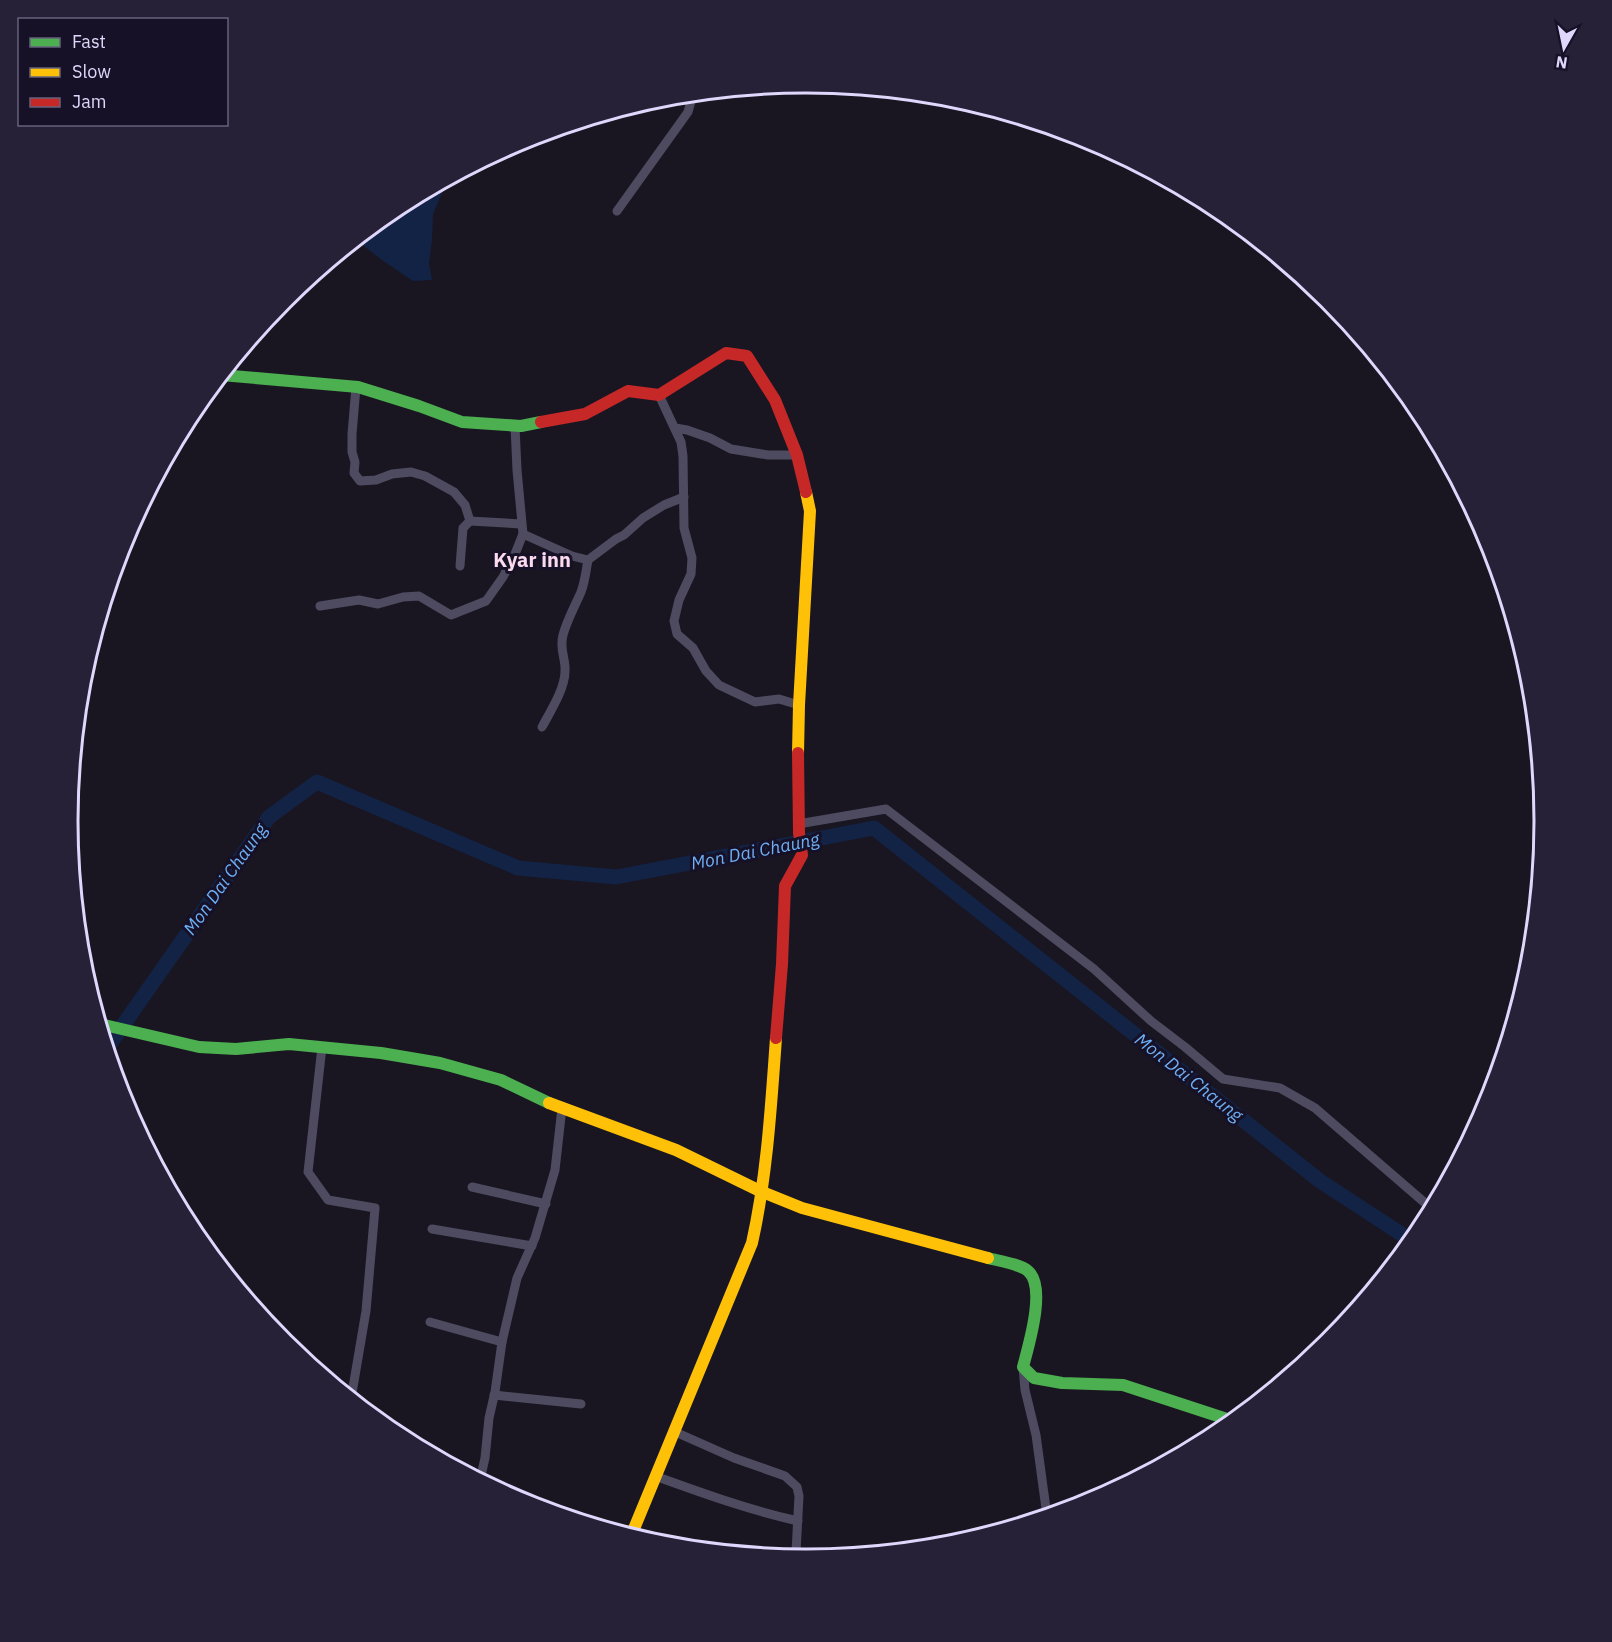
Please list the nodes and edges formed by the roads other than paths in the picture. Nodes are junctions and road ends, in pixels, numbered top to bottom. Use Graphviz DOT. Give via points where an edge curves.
graph roads {
  1 [pos="691,102"];
  2 [pos="617,211"];
  3 [pos="230,376"];
  4 [pos="356,387"];
  5 [pos="659,395"];
  6 [pos="515,426"];
  7 [pos="675,428"];
  8 [pos="797,455"];
  9 [pos="684,497"];
  10 [pos="470,521"];
  11 [pos="521,524"];
  12 [pos="523,534"];
  13 [pos="588,560"];
  14 [pos="460,566"];
  15 [pos="320,606"];
  16 [pos="799,705"];
  17 [pos="542,727"];
  18 [pos="799,829"];
  19 [pos="108,1026"];
  20 [pos="322,1047"];
  21 [pos="562,1108"];
  22 [pos="472,1187"];
  23 [pos="760,1191"];
  24 [pos="1425,1203"];
  25 [pos="546,1204"];
  26 [pos="432,1228"];
  27 [pos="531,1246"];
  28 [pos="430,1322"];
  29 [pos="501,1342"];
  30 [pos="1023,1367"];
  31 [pos="352,1390"];
  32 [pos="494,1395"];
  33 [pos="581,1404"];
  34 [pos="1222,1417"];
  35 [pos="673,1431"];
  36 [pos="482,1473"];
  37 [pos="655,1476"];
  38 [pos="1046,1508"];
  39 [pos="798,1521"];
  40 [pos="634,1528"];
  41 [pos="796,1549"];
  1 -- 2 [label="street" via="688,112"];
  3 -- 4 [label="street"];
  4 -- 6 [label="street" via="462,422"];
  4 -- 10 [label="street" via="352,452 354,472 360,481 411,472 425,476 454,492 465,505"];
  5 -- 6 [label="street" via="628,391 585,414"];
  5 -- 7 [label="street"];
  5 -- 8 [label="street" via="726,353 747,356 775,400"];
  6 -- 11 [label="street"];
  7 -- 8 [label="street" via="731,449"];
  7 -- 9 [label="street" via="683,456"];
  8 -- 16 [label="street" via="810,511"];
  9 -- 13 [label="street" via="643,518"];
  9 -- 16 [label="street" via="684,528 692,558 691,574 674,621 678,634 719,685 755,702 779,699"];
  10 -- 11 [label="street"];
  10 -- 14 [label="street" via="463,528"];
  11 -- 12 [label="street"];
  12 -- 13 [label="street"];
  12 -- 15 [label="street" via="503,577 486,601 451,615 419,596 378,604 359,600"];
  13 -- 17 [label="street" via="582,591 562,636 563,681"];
  16 -- 18 [label="street"];
  18 -- 23 [label="street" via="802,855 785,886 770,1126"];
  18 -- 24 [label="street" via="886,809 1094,969 1223,1079 1280,1088 1315,1108"];
  19 -- 20 [label="street" via="199,1047"];
  20 -- 21 [label="street" via="440,1063 501,1080"];
  20 -- 31 [label="street" via="308,1172 328,1200 375,1208 366,1311"];
  21 -- 23 [label="street" via="676,1150"];
  21 -- 25 [label="street" via="555,1170"];
  22 -- 25 [label="street"];
  23 -- 30 [label="street" via="812,1211 1031,1272 1035,1317"];
  23 -- 35 [label="street" via="752,1243"];
  25 -- 27 [label="street"];
  26 -- 27 [label="street"];
  27 -- 29 [label="street" via="517,1278"];
  28 -- 29 [label="street"];
  29 -- 32 [label="street"];
  30 -- 34 [label="street" via="1034,1378 1123,1385"];
  30 -- 38 [label="street"];
  32 -- 33 [label="street"];
  32 -- 36 [label="street"];
  35 -- 37 [label="street"];
  35 -- 39 [label="street" via="785,1476 797,1487"];
  37 -- 39 [label="street" via="708,1496"];
  37 -- 40 [label="street"];
  39 -- 41 [label="street"];
}
